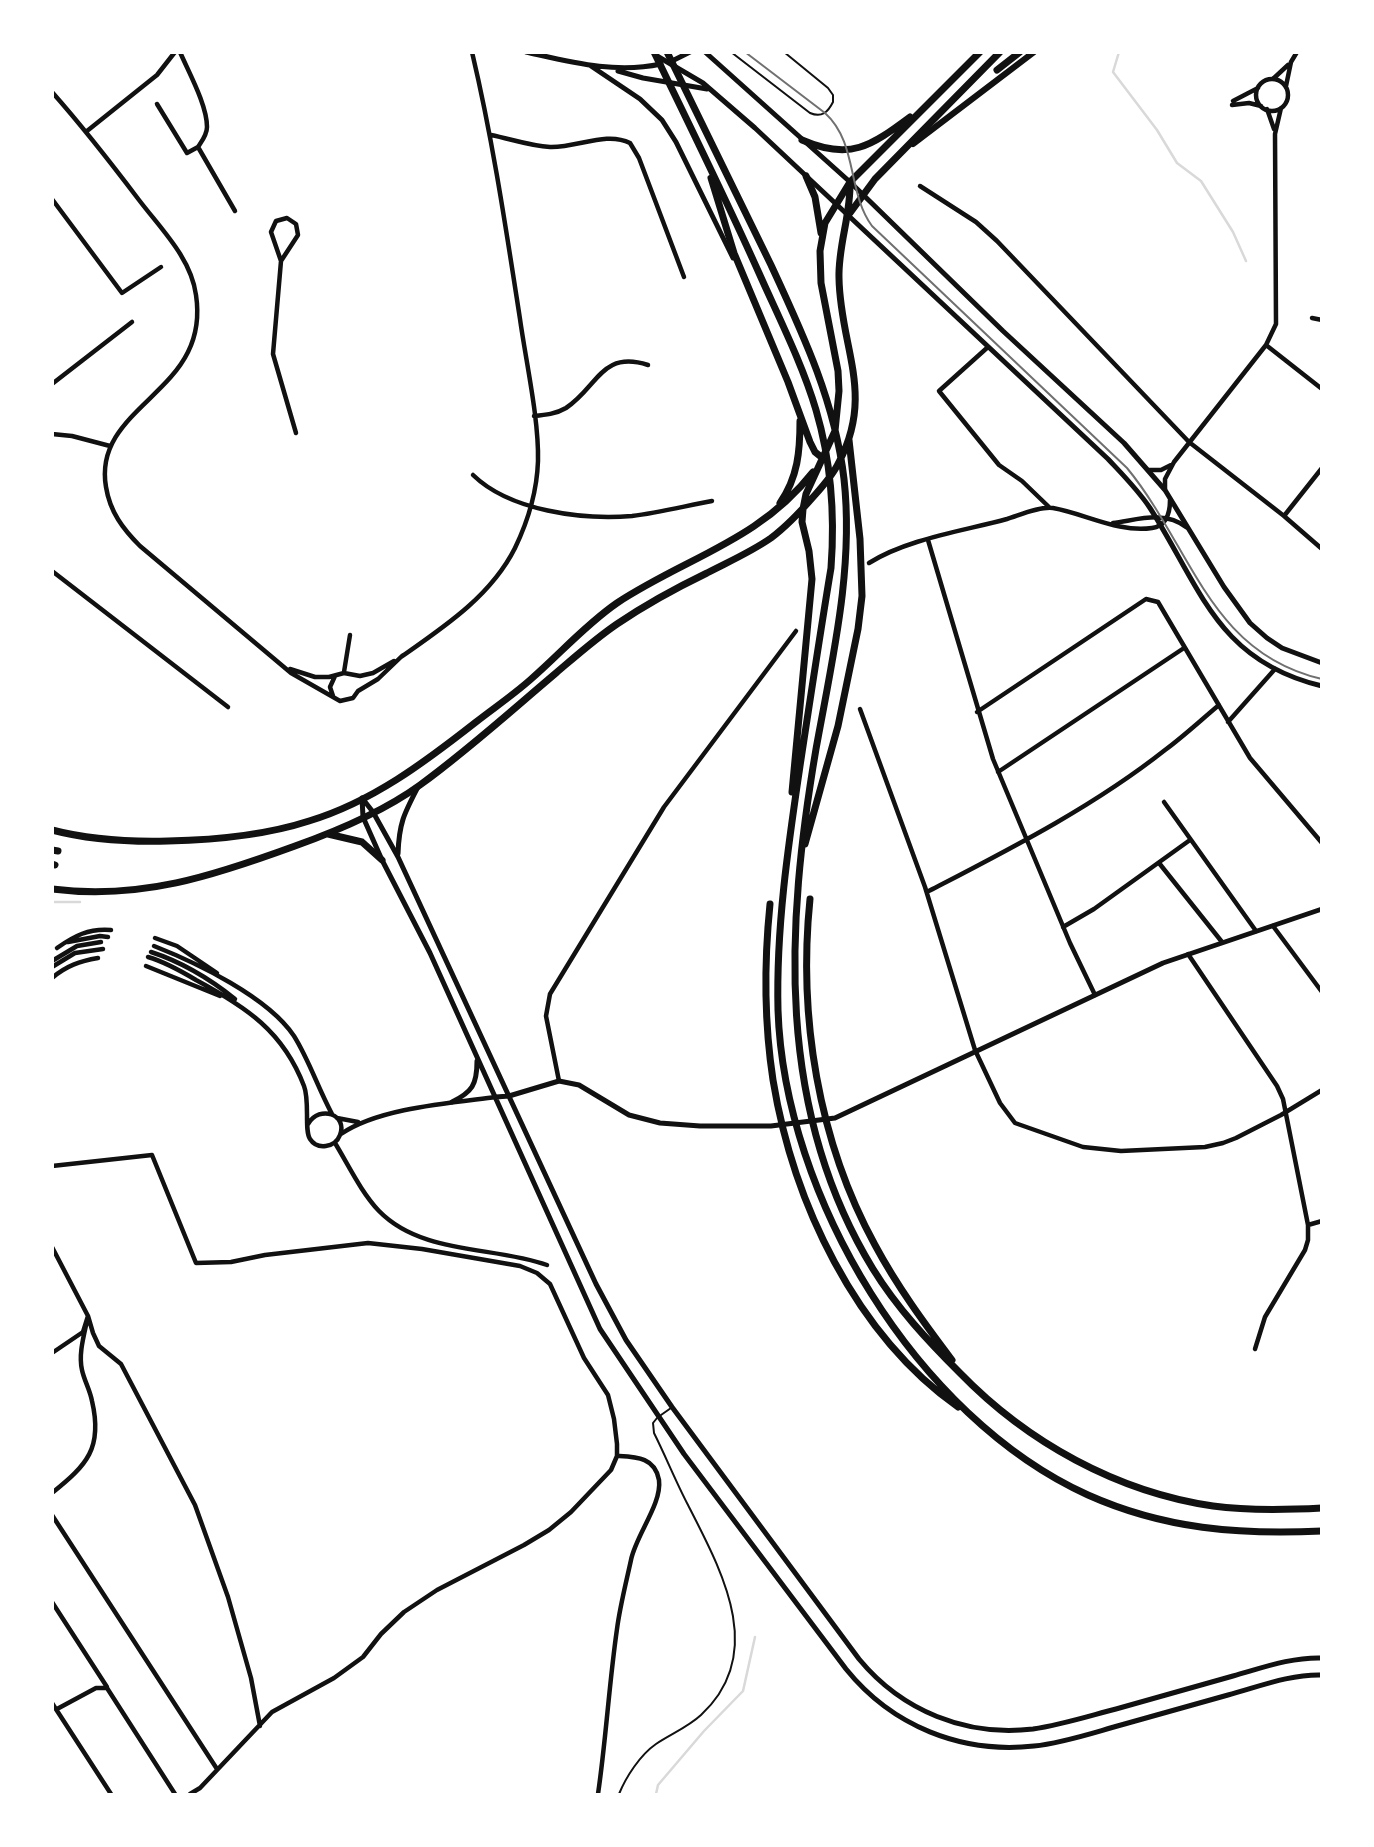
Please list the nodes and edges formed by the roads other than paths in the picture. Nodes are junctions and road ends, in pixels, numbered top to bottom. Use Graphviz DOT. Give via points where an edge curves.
graph roads {
  1 [pos="178,52"];
  2 [pos="472,52"];
  3 [pos="526,52"];
  4 [pos="653,52"];
  5 [pos="667,52"];
  6 [pos="690,52"];
  7 [pos="705,52"];
  8 [pos="731,52"];
  9 [pos="784,52"];
  10 [pos="980,52"];
  11 [pos="1000,52"];
  12 [pos="1020,52"];
  13 [pos="1034,52"];
  14 [pos="1297,52"];
  15 [pos="1292,62"];
  16 [pos="667,63"];
  17 [pos="591,66"];
  18 [pos="611,69"];
  19 [pos="997,70"];
  20 [pos="1273,79"];
  21 [pos="1286,86"];
  22 [pos="1258,88"];
  23 [pos="713,91"];
  24 [pos="52,92"];
  25 [pos="157,104"];
  26 [pos="928,105"];
  27 [pos="1264,108"];
  28 [pos="1281,108"];
  29 [pos="87,131"];
  30 [pos="1275,134"];
  31 [pos="491,135"];
  32 [pos="802,139"];
  33 [pos="198,147"];
  34 [pos="704,156"];
  35 [pos="898,156"];
  36 [pos="806,176"];
  37 [pos="850,182"];
  38 [pos="919,186"];
  39 [pos="863,195"];
  40 [pos="52,199"];
  41 [pos="835,204"];
  42 [pos="235,211"];
  43 [pos="848,217"];
  44 [pos="821,237"];
  45 [pos="274,241"];
  46 [pos="292,244"];
  47 [pos="281,261"];
  48 [pos="161,267"];
  49 [pos="684,276"];
  50 [pos="747,286"];
  51 [pos="1312,318"];
  52 [pos="1321,320"];
  53 [pos="132,322"];
  54 [pos="1266,345"];
  55 [pos="988,347"];
  56 [pos="648,365"];
  57 [pos="52,384"];
  58 [pos="1321,390"];
  59 [pos="534,416"];
  60 [pos="801,417"];
  61 [pos="296,433"];
  62 [pos="52,434"];
  63 [pos="848,440"];
  64 [pos="1189,442"];
  65 [pos="110,446"];
  66 [pos="822,459"];
  67 [pos="1174,462"];
  68 [pos="839,463"];
  69 [pos="1321,468"];
  70 [pos="1149,470"];
  71 [pos="473,475"];
  72 [pos="1165,490"];
  73 [pos="1170,499"];
  74 [pos="712,500"];
  75 [pos="532,506"];
  76 [pos="1050,507"];
  77 [pos="803,509"];
  78 [pos="772,515"];
  79 [pos="1284,516"];
  80 [pos="1155,517"];
  81 [pos="1167,518"];
  82 [pos="1109,523"];
  83 [pos="1160,527"];
  84 [pos="1186,527"];
  85 [pos="928,540"];
  86 [pos="1321,549"];
  87 [pos="869,563"];
  88 [pos="52,570"];
  89 [pos="796,631"];
  90 [pos="350,635"];
  91 [pos="1184,648"];
  92 [pos="402,656"];
  93 [pos="276,661"];
  94 [pos="1321,663"];
  95 [pos="1275,669"];
  96 [pos="344,673"];
  97 [pos="336,675"];
  98 [pos="353,676"];
  99 [pos="1321,685"];
  100 [pos="358,691"];
  101 [pos="333,696"];
  102 [pos="1219,705"];
  103 [pos="228,707"];
  104 [pos="860,709"];
  105 [pos="977,712"];
  106 [pos="1228,722"];
  107 [pos="998,773"];
  108 [pos="418,787"];
  109 [pos="362,798"];
  110 [pos="1164,802"];
  111 [pos="373,812"];
  112 [pos="363,817"];
  113 [pos="52,830"];
  114 [pos="327,834"];
  115 [pos="1027,839"];
  116 [pos="1190,840"];
  117 [pos="1321,843"];
  118 [pos="398,857"];
  119 [pos="382,860"];
  120 [pos="1159,863"];
  121 [pos="783,887"];
  122 [pos="52,889"];
  123 [pos="926,892"];
  124 [pos="810,899"];
  125 [pos="770,904"];
  126 [pos="1321,909"];
  127 [pos="1273,926"];
  128 [pos="1063,927"];
  129 [pos="111,930"];
  130 [pos="1256,931"];
  131 [pos="795,935"];
  132 [pos="108,937"];
  133 [pos="155,937"];
  134 [pos="101,942"];
  135 [pos="1222,943"];
  136 [pos="154,946"];
  137 [pos="55,949"];
  138 [pos="103,949"];
  139 [pos="1188,954"];
  140 [pos="98,958"];
  141 [pos="52,961"];
  142 [pos="146,966"];
  143 [pos="52,967"];
  144 [pos="52,978"];
  145 [pos="232,984"];
  146 [pos="1321,992"];
  147 [pos="1095,995"];
  148 [pos="237,1003"];
  149 [pos="257,1017"];
  150 [pos="975,1050"];
  151 [pos="477,1058"];
  152 [pos="559,1081"];
  153 [pos="1321,1090"];
  154 [pos="509,1096"];
  155 [pos="496,1097"];
  156 [pos="452,1102"];
  157 [pos="1287,1112"];
  158 [pos="335,1116"];
  159 [pos="362,1123"];
  160 [pos="308,1124"];
  161 [pos="341,1134"];
  162 [pos="335,1143"];
  163 [pos="52,1166"];
  164 [pos="1321,1221"];
  165 [pos="1308,1224"];
  166 [pos="52,1247"];
  167 [pos="547,1265"];
  168 [pos="88,1316"];
  169 [pos="1255,1349"];
  170 [pos="52,1353"];
  171 [pos="972,1385"];
  172 [pos="672,1407"];
  173 [pos="658,1417"];
  174 [pos="984,1426"];
  175 [pos="617,1456"];
  176 [pos="52,1493"];
  177 [pos="1321,1508"];
  178 [pos="52,1515"];
  179 [pos="1321,1531"];
  180 [pos="52,1602"];
  181 [pos="1321,1658"];
  182 [pos="1321,1675"];
  183 [pos="107,1688"];
  184 [pos="52,1703"];
  185 [pos="57,1709"];
  186 [pos="260,1726"];
  187 [pos="216,1769"];
  188 [pos="111,1794"];
  189 [pos="176,1794"];
  190 [pos="190,1794"];
  191 [pos="598,1794"];
  192 [pos="619,1794"];
  1 -- 29 [label="street" via="158,75"];
  1 -- 33 [label="street" via="205,112 207,128"];
  2 -- 31 [label="street"];
  3 -- 17 [label="street"];
  4 -- 16 [label="street"];
  4 -- 34 [label="highway"];
  5 -- 131 [label="highway" via="796,319 839,444 847,526 845,568 805,816"];
  6 -- 16 [label="street"];
  7 -- 32 [label="street"];
  8 -- 9 [label="lane" via="805,109 816,115 825,113 833,102 831,91"];
  10 -- 26 [label="highway"];
  11 -- 35 [label="highway"];
  12 -- 19 [label="highway"];
  13 -- 35 [label="main road"];
  14 -- 15 [label="street"];
  15 -- 20 [label="street"];
  15 -- 21 [label="street"];
  16 -- 18 [label="street"];
  16 -- 23 [label="street"];
  17 -- 18 [label="street"];
  17 -- 50 [label="street" via="662,120"];
  18 -- 23 [label="street"];
  20 -- 21 [label="street"];
  20 -- 22 [label="street"];
  21 -- 28 [label="street" via="1288,98"];
  22 -- 27 [label="street" via="1257,97"];
  22 -- 27 [label="street" via="1232,104"];
  23 -- 36 [label="street"];
  24 -- 29 [label="street"];
  25 -- 33 [label="street" via="187,153"];
  26 -- 32 [label="highway" via="853,150 833,150"];
  26 -- 37 [label="highway"];
  27 -- 28 [label="street"];
  27 -- 30 [label="street"];
  28 -- 30 [label="street"];
  29 -- 65 [label="street" via="184,261 197,303 194,340 180,365 132,415"];
  30 -- 54 [label="street" via="1278,313"];
  31 -- 49 [label="street" via="551,147 615,138 630,143"];
  31 -- 59 [label="street"];
  32 -- 37 [label="street"];
  33 -- 42 [label="street"];
  34 -- 50 [label="highway"];
  34 -- 121 [label="highway" via="802,368 831,487 833,542"];
  35 -- 39 [label="highway"];
  36 -- 41 [label="street"];
  36 -- 44 [label="highway"];
  37 -- 39 [label="street"];
  37 -- 41 [label="highway"];
  37 -- 43 [label="highway"];
  38 -- 64 [label="street" via="976,222 1012,255"];
  39 -- 43 [label="highway"];
  39 -- 70 [label="street"];
  40 -- 48 [label="street" via="122,293"];
  41 -- 43 [label="street"];
  41 -- 44 [label="highway"];
  43 -- 55 [label="street"];
  43 -- 63 [label="highway" via="839,282 856,388"];
  44 -- 66 [label="highway" via="821,283 839,391 835,431"];
  45 -- 46 [label="street"];
  45 -- 46 [label="street" via="272,226 287,218 299,231"];
  45 -- 47 [label="street"];
  46 -- 47 [label="street"];
  47 -- 61 [label="street" via="273,354"];
  50 -- 60 [label="highway"];
  51 -- 52 [label="street"];
  53 -- 57 [label="street"];
  54 -- 58 [label="street"];
  54 -- 64 [label="street"];
  55 -- 76 [label="street" via="939,391 999,465"];
  55 -- 80 [label="street" via="1108,459"];
  56 -- 59 [label="street" via="632,360 613,364 566,407"];
  59 -- 75 [label="street" via="538,461"];
  60 -- 66 [label="highway"];
  60 -- 78 [label="highway" via="797,466"];
  62 -- 65 [label="street"];
  63 -- 68 [label="highway"];
  63 -- 131 [label="highway" via="862,596 838,726 805,844"];
  64 -- 67 [label="street"];
  64 -- 79 [label="street"];
  65 -- 93 [label="street" via="104,480 119,522 140,546"];
  66 -- 68 [label="highway"];
  66 -- 77 [label="highway"];
  66 -- 78 [label="highway"];
  67 -- 70 [label="street" via="1161,470"];
  67 -- 72 [label="street"];
  68 -- 77 [label="highway"];
  69 -- 79 [label="street"];
  70 -- 72 [label="street"];
  71 -- 75 [label="street" via="503,497"];
  72 -- 73 [label="street"];
  73 -- 81 [label="street"];
  73 -- 84 [label="street"];
  74 -- 75 [label="street" via="614,517"];
  75 -- 92 [label="street" via="516,546 491,585"];
  76 -- 82 [label="street"];
  76 -- 85 [label="street"];
  77 -- 108 [label="highway" via="768,540 643,607 591,642"];
  77 -- 121 [label="highway" via="812,579"];
  78 -- 109 [label="highway" via="619,602 432,757"];
  79 -- 86 [label="street"];
  80 -- 81 [label="street"];
  80 -- 82 [label="street"];
  80 -- 83 [label="street"];
  81 -- 83 [label="street"];
  81 -- 84 [label="street"];
  82 -- 83 [label="street" via="1140,529"];
  83 -- 95 [label="street" via="1220,626"];
  84 -- 94 [label="street" via="1250,623 1282,648"];
  85 -- 87 [label="street"];
  85 -- 105 [label="street"];
  88 -- 103 [label="street"];
  89 -- 152 [label="street" via="664,807 550,994 545,1016"];
  90 -- 96 [label="street"];
  91 -- 102 [label="street"];
  91 -- 105 [label="street" via="1158,602 1146,599"];
  91 -- 107 [label="street"];
  92 -- 98 [label="street" via="373,673"];
  92 -- 100 [label="street"];
  93 -- 97 [label="street" via="304,675"];
  93 -- 101 [label="street"];
  95 -- 99 [label="street"];
  95 -- 106 [label="street"];
  96 -- 97 [label="street"];
  96 -- 98 [label="street"];
  97 -- 101 [label="street" via="330,687"];
  98 -- 100 [label="street"];
  100 -- 101 [label="street" via="349,700"];
  102 -- 106 [label="street"];
  102 -- 115 [label="street" via="1111,788"];
  104 -- 123 [label="street"];
  105 -- 107 [label="street"];
  106 -- 117 [label="street" via="1250,758"];
  107 -- 115 [label="street"];
  108 -- 111 [label="highway"];
  108 -- 118 [label="street" via="401,820"];
  109 -- 111 [label="street"];
  109 -- 112 [label="street"];
  109 -- 113 [label="highway" via="309,821 212,840 108,840"];
  110 -- 116 [label="street"];
  111 -- 112 [label="highway"];
  111 -- 118 [label="street"];
  112 -- 114 [label="highway"];
  112 -- 119 [label="street"];
  114 -- 119 [label="highway" via="355,839"];
  114 -- 122 [label="highway" via="177,885 125,891"];
  115 -- 123 [label="street"];
  115 -- 128 [label="street"];
  116 -- 120 [label="street"];
  116 -- 130 [label="street"];
  118 -- 154 [label="street"];
  119 -- 151 [label="street"];
  120 -- 128 [label="street"];
  120 -- 135 [label="street"];
  121 -- 174 [label="highway" via="778,1012 801,1139 837,1232 872,1294 934,1377"];
  123 -- 150 [label="street"];
  124 -- 171 [label="highway" via="811,1045 830,1132 874,1244 903,1293"];
  125 -- 174 [label="highway" via="765,959 770,1055 779,1113 818,1227 843,1275 905,1363"];
  126 -- 127 [label="street"];
  127 -- 130 [label="street"];
  127 -- 146 [label="street"];
  128 -- 147 [label="street"];
  129 -- 137 [label="street" via="76,935"];
  130 -- 135 [label="street"];
  131 -- 171 [label="highway" via="794,1010 808,1109 850,1226 874,1271 913,1323"];
  132 -- 137 [label="street" via="82,938"];
  133 -- 145 [label="street" via="199,959"];
  134 -- 141 [label="street" via="77,946"];
  135 -- 139 [label="street"];
  136 -- 145 [label="street"];
  138 -- 143 [label="street" via="75,953"];
  139 -- 147 [label="street"];
  139 -- 157 [label="street" via="1277,1086"];
  140 -- 144 [label="street" via="74,964"];
  142 -- 148 [label="street"];
  145 -- 158 [label="street" via="265,1007 293,1035"];
  147 -- 150 [label="street"];
  148 -- 149 [label="street"];
  148 -- 149 [label="street" via="149,955 176,961 220,987"];
  149 -- 160 [label="street" via="274,1033 297,1069 308,1099"];
  150 -- 152 [label="street" via="842,1116 774,1126 700,1126 643,1119 579,1086"];
  150 -- 157 [label="street" via="1000,1103 1015,1123 1083,1147 1121,1151 1205,1147 1229,1141"];
  151 -- 155 [label="street"];
  151 -- 156 [label="street" via="474,1085"];
  152 -- 154 [label="street"];
  153 -- 157 [label="street"];
  154 -- 155 [label="street"];
  154 -- 172 [label="street" via="606,1304"];
  155 -- 156 [label="street"];
  155 -- 173 [label="street" via="596,1320"];
  156 -- 159 [label="street" via="419,1106"];
  157 -- 165 [label="street"];
  158 -- 159 [label="street"];
  158 -- 160 [label="street" via="321,1113"];
  158 -- 161 [label="street"];
  159 -- 161 [label="street"];
  160 -- 162 [label="street" via="314,1143 324,1147"];
  161 -- 162 [label="street"];
  162 -- 167 [label="street" via="366,1195 400,1228 416,1236"];
  163 -- 175 [label="street" via="152,1155 195,1264 368,1243 484,1259 537,1273 550,1284 584,1358 608,1395"];
  164 -- 165 [label="street"];
  165 -- 169 [label="street" via="1305,1250 1265,1317"];
  166 -- 168 [label="street"];
  168 -- 170 [label="street" via="83,1332"];
  168 -- 176 [label="street" via="82,1370 93,1402 97,1437 78,1472"];
  168 -- 186 [label="street" via="100,1346 121,1364 195,1505 232,1611"];
  171 -- 177 [label="highway" via="1035,1436 1138,1487 1209,1506"];
  172 -- 173 [label="lane"];
  172 -- 181 [label="street" via="869,1670 902,1699 948,1721 988,1730 1039,1728 1280,1663"];
  173 -- 182 [label="street" via="856,1681 892,1713 942,1737 986,1747 1034,1746 1283,1680"];
  173 -- 192 [label="lane" via="654,1433 728,1591 734,1651 730,1670 712,1703 699,1717 654,1745"];
  174 -- 179 [label="highway" via="1036,1467 1091,1496 1172,1523 1244,1533"];
  175 -- 186 [label="street" via="603,1481 549,1530 436,1590 404,1612 363,1657 272,1712"];
  175 -- 191 [label="street" via="650,1462 660,1483 633,1548 617,1627"];
  178 -- 187 [label="street"];
  180 -- 183 [label="street"];
  183 -- 185 [label="street" via="96,1688"];
  183 -- 189 [label="street"];
  184 -- 185 [label="street"];
  185 -- 188 [label="street"];
  186 -- 187 [label="street"];
  187 -- 190 [label="street"];
}
